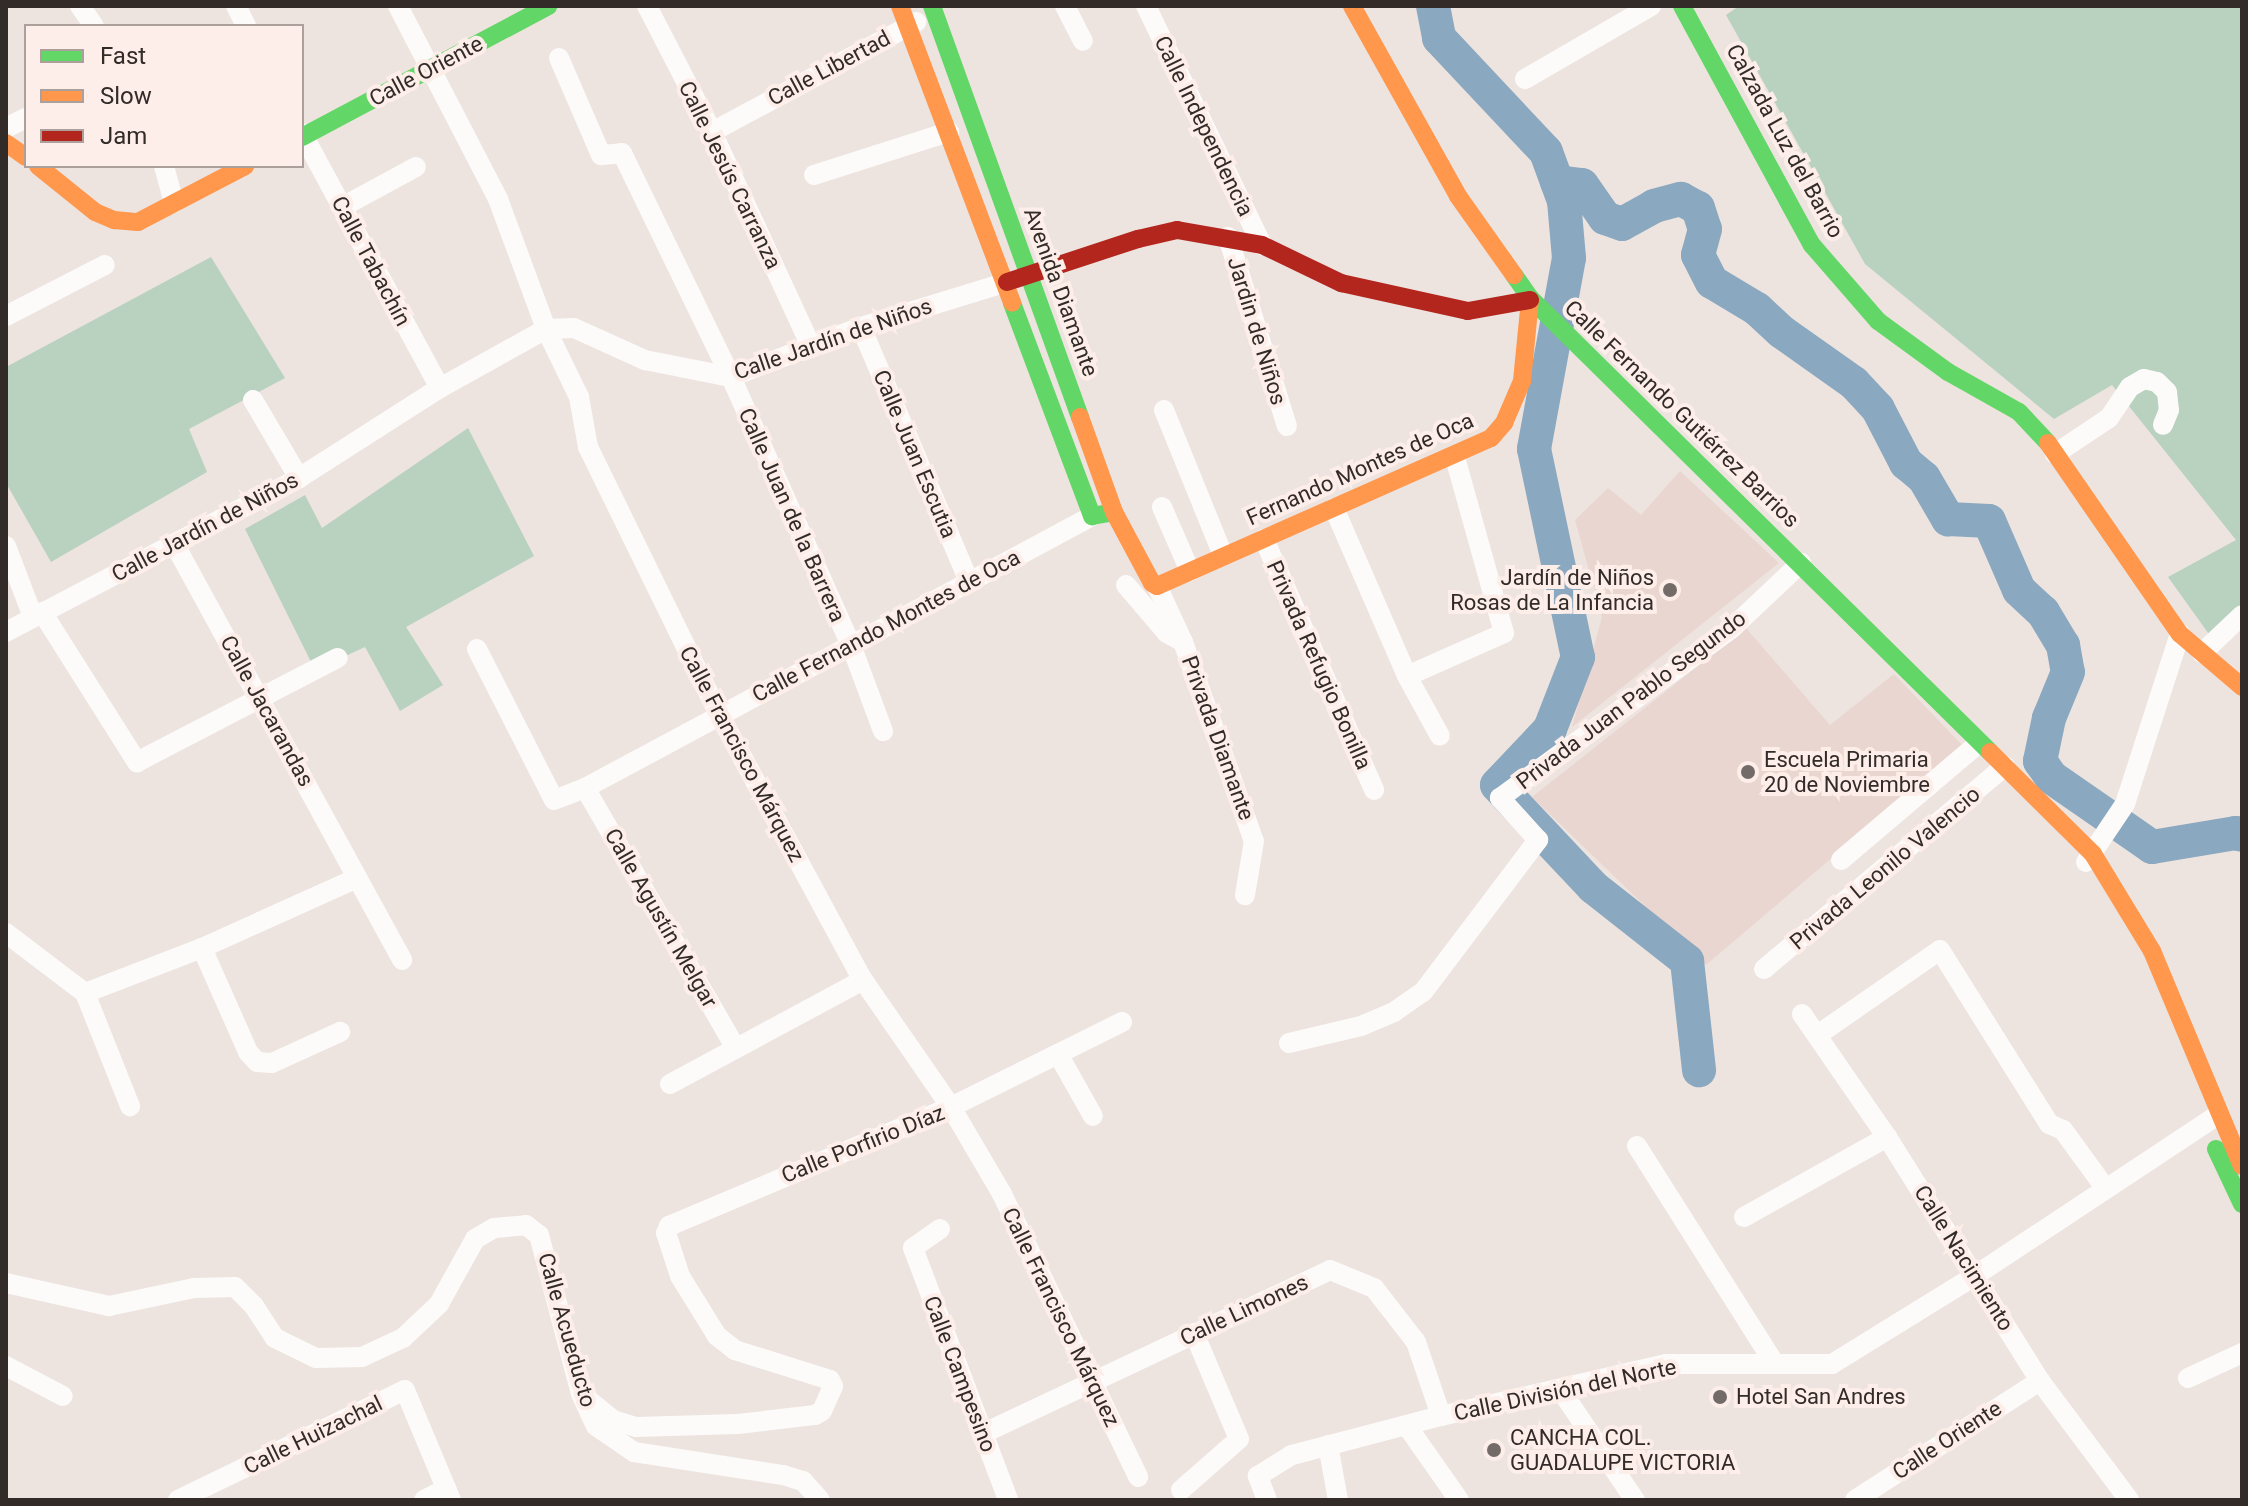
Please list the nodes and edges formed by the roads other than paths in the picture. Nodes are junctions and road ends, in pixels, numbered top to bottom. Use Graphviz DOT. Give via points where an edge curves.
graph roads {
  1 [pos="80,6"];
  2 [pos="236,6"];
  3 [pos="398,6"];
  4 [pos="548,6"];
  5 [pos="647,6"];
  6 [pos="900,6"];
  7 [pos="1065,6"];
  8 [pos="1146,6"];
  9 [pos="1352,6"];
  10 [pos="1651,6"];
  11 [pos="1682,6"];
  12 [pos="938,8"];
  13 [pos="93,24"];
  14 [pos="245,24"];
  15 [pos="908,26"];
  16 [pos="1083,41"];
  17 [pos="559,58"];
  18 [pos="430,68"];
  19 [pos="1525,79"];
  20 [pos="24,119"];
  21 [pos="6,128"];
  22 [pos="712,132"];
  23 [pos="949,132"];
  24 [pos="304,134"];
  25 [pos="304,139"];
  26 [pos="6,143"];
  27 [pos="24,156"];
  28 [pos="416,167"];
  29 [pos="40,168"];
  30 [pos="165,168"];
  31 [pos="241,168"];
  32 [pos="814,175"];
  33 [pos="174,203"];
  34 [pos="342,207"];
  35 [pos="1228,237"];
  36 [pos="1262,245"];
  37 [pos="105,265"];
  38 [pos="1029,274"];
  39 [pos="1007,282"];
  40 [pos="1530,298"];
  41 [pos="6,316"];
  42 [pos="861,327"];
  43 [pos="546,329"];
  44 [pos="811,346"];
  45 [pos="731,377"];
  46 [pos="440,388"];
  47 [pos="253,400"];
  48 [pos="1164,410"];
  49 [pos="2163,425"];
  50 [pos="1287,426"];
  51 [pos="2055,454"];
  52 [pos="1455,457"];
  53 [pos="299,478"];
  54 [pos="1162,507"];
  55 [pos="1334,508"];
  56 [pos="1114,512"];
  57 [pos="1092,516"];
  58 [pos="1264,539"];
  59 [pos="175,545"];
  60 [pos="6,546"];
  61 [pos="1223,555"];
  62 [pos="1801,563"];
  63 [pos="1190,571"];
  64 [pos="969,581"];
  65 [pos="1126,585"];
  66 [pos="1157,586"];
  67 [pos="38,614"];
  68 [pos="2242,615"];
  69 [pos="6,632"];
  70 [pos="2180,634"];
  71 [pos="1183,642"];
  72 [pos="851,645"];
  73 [pos="477,649"];
  74 [pos="2202,653"];
  75 [pos="338,658"];
  76 [pos="1407,676"];
  77 [pos="2242,687"];
  78 [pos="260,699"];
  79 [pos="720,716"];
  80 [pos="883,731"];
  81 [pos="1440,736"];
  82 [pos="1979,743"];
  83 [pos="2005,766"];
  84 [pos="585,788"];
  85 [pos="1374,790"];
  86 [pos="2089,859"];
  87 [pos="1841,860"];
  88 [pos="357,878"];
  89 [pos="1245,895"];
  90 [pos="6,933"];
  91 [pos="202,948"];
  92 [pos="402,960"];
  93 [pos="1764,969"];
  94 [pos="863,980"];
  95 [pos="85,993"];
  96 [pos="1802,1014"];
  97 [pos="1122,1022"];
  98 [pos="340,1032"];
  99 [pos="1819,1034"];
  100 [pos="1289,1043"];
  101 [pos="736,1048"];
  102 [pos="1058,1054"];
  103 [pos="670,1084"];
  104 [pos="130,1106"];
  105 [pos="951,1107"];
  106 [pos="1093,1116"];
  107 [pos="2212,1120"];
  108 [pos="1887,1137"];
  109 [pos="1637,1146"];
  110 [pos="2242,1166"];
  111 [pos="2106,1189"];
  112 [pos="2242,1204"];
  113 [pos="1744,1217"];
  114 [pos="940,1229"];
  115 [pos="1976,1275"];
  116 [pos="6,1283"];
  117 [pos="1194,1333"];
  118 [pos="2242,1353"];
  119 [pos="1775,1364"];
  120 [pos="6,1366"];
  121 [pos="2188,1378"];
  122 [pos="1091,1381"];
  123 [pos="2040,1381"];
  124 [pos="1560,1389"];
  125 [pos="581,1394"];
  126 [pos="63,1396"];
  127 [pos="1441,1416"];
  128 [pos="1407,1426"];
  129 [pos="982,1434"];
  130 [pos="1328,1445"];
  131 [pos="1138,1477"];
  132 [pos="1181,1490"];
  133 [pos="448,1494"];
  134 [pos="178,1500"];
  135 [pos="424,1500"];
  136 [pos="820,1500"];
  137 [pos="1008,1500"];
  138 [pos="1267,1500"];
  139 [pos="1338,1500"];
  140 [pos="1459,1500"];
  141 [pos="1635,1500"];
  142 [pos="1855,1500"];
  143 [pos="2129,1500"];
  1 -- 13 [label="street"];
  2 -- 14 [label="street"];
  3 -- 18 [label="street, Calle Francisco Márquez"];
  4 -- 18 [label="main road, Calle Oriente"];
  5 -- 22 [label="street, Calle Jesús Carranza"];
  6 -- 15 [label="main road"];
  7 -- 16 [label="street"];
  8 -- 36 [label="street, Calle Independencia"];
  9 -- 40 [label="main road, Calle Fernando Gutiérrez Barrios" via="1458,196"];
  10 -- 19 [label="street"];
  11 -- 51 [label="main road, Calzada Luz del Barrio" via="1812,245 1878,321 1948,372 2019,412"];
  12 -- 15 [label="street, Calle Libertad"];
  12 -- 38 [label="main road, Avenida Diamante"];
  15 -- 22 [label="street, Calle Libertad"];
  15 -- 23 [label="main road"];
  17 -- 45 [label="street, Calle Juan de la Barrera" via="601,155 622,153"];
  18 -- 24 [label="main road, Calle Oriente"];
  18 -- 43 [label="street, Calle Francisco Márquez" via="498,199"];
  20 -- 21 [label="street"];
  22 -- 44 [label="street, Calle Jesús Carranza"];
  23 -- 32 [label="street"];
  23 -- 39 [label="main road"];
  25 -- 34 [label="street, Calle Tabachín"];
  26 -- 27 [label="main road"];
  28 -- 34 [label="street"];
  29 -- 33 [label="main road" via="95,212 114,220 138,222"];
  30 -- 33 [label="street"];
  31 -- 33 [label="main road"];
  34 -- 46 [label="street, Calle Tabachín"];
  35 -- 36 [label="main road, Calle Jardín de Niños"];
  35 -- 38 [label="main road, Calle Jardín de Niños" via="1177,230"];
  35 -- 50 [label="street, Jardin de Niños"];
  36 -- 40 [label="main road, Calle Jardín de Niños" via="1341,283 1468,311"];
  37 -- 41 [label="street"];
  38 -- 39 [label="main road, Calle Jardín de Niños"];
  38 -- 56 [label="main road, Avenida Diamante"];
  39 -- 42 [label="street, Calle Jardín de Niños"];
  39 -- 57 [label="main road"];
  40 -- 52 [label="main road, Fernando Montes de Oca" via="1516,400 1491,438"];
  40 -- 62 [label="main road, Calle Fernando Gutiérrez Barrios"];
  42 -- 44 [label="street, Calle Jardín de Niños"];
  42 -- 64 [label="street, Calle Juan Escutia"];
  43 -- 45 [label="street, Calle Jardín de Niños" via="574,328 645,360"];
  43 -- 46 [label="street, Calle Jardín de Niños"];
  43 -- 79 [label="street, Calle Francisco Márquez" via="579,397 588,447"];
  44 -- 45 [label="street, Calle Jardín de Niños"];
  45 -- 72 [label="street, Calle Juan de la Barrera"];
  46 -- 53 [label="street, Calle Jardín de Niños"];
  47 -- 53 [label="street"];
  48 -- 61 [label="street"];
  49 -- 51 [label="street" via="2169,410 2167,392 2144,379 2130,387 2109,418"];
  51 -- 70 [label="main road, Calzada Luz del Barrio"];
  52 -- 55 [label="main road, Fernando Montes de Oca"];
  52 -- 76 [label="street" via="1504,633"];
  53 -- 59 [label="street, Calle Jardín de Niños"];
  54 -- 63 [label="street"];
  55 -- 58 [label="main road, Fernando Montes de Oca"];
  55 -- 76 [label="street"];
  56 -- 57 [label="main road, Calle Fernando Montes de Oca"];
  56 -- 66 [label="main road, Avenida Diamante"];
  57 -- 64 [label="street, Calle Fernando Montes de Oca"];
  58 -- 61 [label="main road, Fernando Montes de Oca"];
  58 -- 85 [label="street, Privada Refugio Bonilla"];
  59 -- 67 [label="street, Calle Jardín de Niños"];
  59 -- 78 [label="street, Calle Jacarandas"];
  60 -- 67 [label="street"];
  61 -- 63 [label="main road, Fernando Montes de Oca"];
  62 -- 82 [label="main road, Calle Fernando Gutiérrez Barrios"];
  62 -- 100 [label="street, Privada Juan Pablo Segundo" via="1732,628 1500,798 1538,840 1423,992 1361,1026"];
  63 -- 66 [label="main road, Fernando Montes de Oca"];
  64 -- 72 [label="street, Calle Fernando Montes de Oca"];
  65 -- 71 [label="street" via="1167,633"];
  66 -- 71 [label="street, Privada Diamante"];
  67 -- 69 [label="street, Calle Jardín de Niños"];
  67 -- 78 [label="street" via="137,762"];
  68 -- 74 [label="street"];
  70 -- 74 [label="main road, Calzada Luz del Barrio"];
  70 -- 86 [label="street" via="2125,804"];
  71 -- 89 [label="street, Privada Diamante" via="1254,841"];
  72 -- 79 [label="street, Calle Fernando Montes de Oca"];
  72 -- 80 [label="street, Calle Juan de la Barrera"];
  73 -- 84 [label="street, Calle Fernando Montes de Oca" via="554,800"];
  74 -- 77 [label="main road, Calzada Luz del Barrio"];
  75 -- 78 [label="street"];
  76 -- 81 [label="street"];
  78 -- 88 [label="street, Calle Jacarandas"];
  79 -- 84 [label="street, Calle Fernando Montes de Oca"];
  79 -- 94 [label="street, Calle Francisco Márquez"];
  82 -- 83 [label="main road, Calle Fernando Gutiérrez Barrios"];
  82 -- 87 [label="street"];
  83 -- 86 [label="main road, Calle Fernando Gutiérrez Barrios"];
  83 -- 93 [label="street, Privada Leonilo Valencio"];
  84 -- 101 [label="street, Calle Agustín Melgar"];
  86 -- 107 [label="main road, Calle Fernando Gutiérrez Barrios" via="2152,951"];
  88 -- 91 [label="street"];
  88 -- 92 [label="street, Calle Jacarandas"];
  90 -- 95 [label="street"];
  91 -- 95 [label="street"];
  91 -- 98 [label="street" via="257,1062 272,1063"];
  94 -- 101 [label="street"];
  94 -- 105 [label="street, Calle Francisco Márquez"];
  95 -- 104 [label="street"];
  96 -- 99 [label="street, Calle Nacimiento"];
  97 -- 102 [label="street, Calle Porfirio Díaz"];
  99 -- 108 [label="street, Calle Nacimiento"];
  99 -- 111 [label="street" via="1940,950 2049,1124 2063,1130"];
  101 -- 103 [label="street"];
  102 -- 105 [label="street, Calle Porfirio Díaz"];
  102 -- 106 [label="street"];
  105 -- 122 [label="street, Calle Francisco Márquez" via="1002,1194"];
  105 -- 125 [label="street, Calle Porfirio Díaz" via="667,1229 680,1276 717,1336 735,1350 832,1383 828,1402 815,1415 636,1427 613,1420"];
  107 -- 110 [label="main road, Calle Fernando Gutiérrez Barrios"];
  107 -- 111 [label="street, Calle División del Norte"];
  107 -- 112 [label="main road, Calle Fernando Gutiérrez Barrios"];
  108 -- 113 [label="street"];
  108 -- 115 [label="street, Calle Nacimiento"];
  109 -- 119 [label="street"];
  111 -- 115 [label="street, Calle División del Norte"];
  114 -- 129 [label="street, Calle Campesino" via="913,1248"];
  115 -- 119 [label="street, Calle División del Norte" via="1832,1364"];
  115 -- 123 [label="street, Calle Nacimiento"];
  116 -- 125 [label="street, Calle Acueducto" via="109,1306 194,1288 235,1287 275,1338 316,1358 362,1357 403,1338 439,1304 475,1239 494,1228 526,1225 539,1235"];
  117 -- 122 [label="street, Calle Limones"];
  117 -- 127 [label="street, Calle Limones" via="1330,1270 1374,1288 1416,1342"];
  117 -- 132 [label="street" via="1239,1439"];
  118 -- 121 [label="street"];
  119 -- 124 [label="street, Calle División del Norte" via="1666,1364"];
  120 -- 126 [label="street"];
  122 -- 129 [label="street, Calle Limones"];
  122 -- 131 [label="street, Calle Francisco Márquez"];
  123 -- 142 [label="street, Calle Oriente"];
  123 -- 143 [label="street, Calle Nacimiento"];
  124 -- 127 [label="street, Calle División del Norte"];
  124 -- 141 [label="street"];
  125 -- 136 [label="street, Calle Acueducto" via="596,1426 634,1452 783,1475 803,1481"];
  127 -- 128 [label="street, Calle División del Norte"];
  128 -- 130 [label="street, Calle División del Norte"];
  128 -- 140 [label="street"];
  129 -- 137 [label="street, Calle Campesino"];
  130 -- 138 [label="street, Calle División del Norte" via="1292,1455 1258,1476"];
  130 -- 139 [label="street"];
  133 -- 134 [label="street, Calle Huizachal" via="405,1390"];
  133 -- 135 [label="street"];
}
